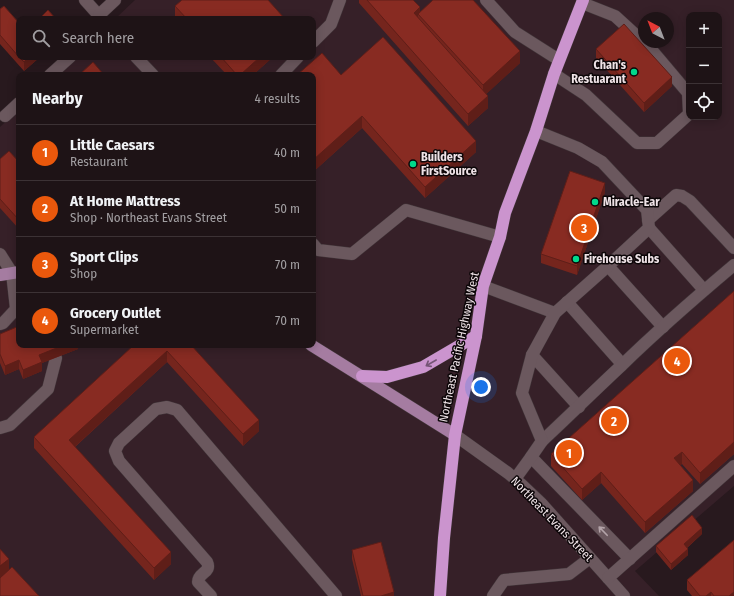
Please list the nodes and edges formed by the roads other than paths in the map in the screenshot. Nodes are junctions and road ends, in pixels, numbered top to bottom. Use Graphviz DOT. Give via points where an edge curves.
graph roads {
  1 [pos="85,0"];
  2 [pos="115,0"];
  3 [pos="340,0"];
  4 [pos="486,0"];
  5 [pos="583,2"];
  6 [pos="99,16"];
  7 [pos="101,16"];
  8 [pos="316,39"];
  9 [pos="67,60"];
  10 [pos="139,60"];
  11 [pos="295,60"];
  12 [pos="559,60"];
  13 [pos="53,72"];
  14 [pos="150,72"];
  15 [pos="284,72"];
  16 [pos="554,74"];
  17 [pos="16,106"];
  18 [pos="5,116"];
  19 [pos="536,131"];
  20 [pos="648,224"];
  21 [pos="500,237"];
  22 [pos="316,248"];
  23 [pos="734,248"];
  24 [pos="0,254"];
  25 [pos="734,264"];
  26 [pos="608,266"];
  27 [pos="10,273"];
  28 [pos="483,286"];
  29 [pos="704,290"];
  30 [pos="568,302"];
  31 [pos="16,304"];
  32 [pos="16,310"];
  33 [pos="555,313"];
  34 [pos="0,324"];
  35 [pos="663,327"];
  36 [pos="476,336"];
  37 [pos="316,347"];
  38 [pos="532,355"];
  39 [pos="56,358"];
  40 [pos="622,364"];
  41 [pos="362,376"];
  42 [pos="579,407"];
  43 [pos="0,428"];
  44 [pos="455,436"];
  45 [pos="542,441"];
  46 [pos="531,458"];
  47 [pos="734,466"];
  48 [pos="515,479"];
  49 [pos="590,558"];
  50 [pos="630,559"];
  51 [pos="608,578"];
  52 [pos="211,596"];
  53 [pos="336,596"];
  54 [pos="440,596"];
  55 [pos="493,596"];
  56 [pos="624,596"];
  1 -- 6 [label="street"];
  2 -- 7 [label="street"];
  3 -- 8 [label="street" via="331,24"];
  4 -- 12 [label="street" via="515,32"];
  5 -- 12 [label="highway, Northeast Pacific Highway West"];
  5 -- 16 [label="street" via="615,16 650,48 688,93 689,114 657,143 638,143 586,95"];
  9 -- 13 [label="street"];
  10 -- 14 [label="street"];
  11 -- 15 [label="street"];
  12 -- 16 [label="highway, Northeast Pacific Highway West"];
  16 -- 19 [label="highway, Northeast Pacific Highway West"];
  17 -- 18 [label="street"];
  19 -- 20 [label="street" via="578,148 602,162 647,210"];
  19 -- 21 [label="highway, Northeast Pacific Highway West" via="505,213"];
  20 -- 23 [label="street" via="676,195 682,196 690,201"];
  20 -- 26 [label="street"];
  20 -- 29 [label="street"];
  21 -- 22 [label="street" via="406,210 352,254 318,250"];
  21 -- 28 [label="highway, Northeast Pacific Highway West"];
  24 -- 27 [label="street"];
  25 -- 29 [label="street"];
  26 -- 30 [label="street"];
  26 -- 35 [label="street"];
  27 -- 31 [label="street"];
  28 -- 33 [label="street"];
  28 -- 36 [label="highway, Northeast Pacific Highway West"];
  29 -- 35 [label="street"];
  30 -- 33 [label="street"];
  30 -- 40 [label="street"];
  32 -- 34 [label="street"];
  33 -- 38 [label="street"];
  35 -- 40 [label="street"];
  36 -- 41 [label="highway, one-way" via="423,367 387,377"];
  36 -- 44 [label="highway, Northeast Pacific Highway West"];
  37 -- 41 [label="main road"];
  38 -- 42 [label="street"];
  38 -- 45 [label="street" via="522,393"];
  39 -- 43 [label="street" via="48,389 10,425"];
  40 -- 42 [label="street"];
  41 -- 44 [label="main road"];
  42 -- 45 [label="street"];
  44 -- 48 [label="street, Northeast Evans Street"];
  44 -- 54 [label="highway, Northeast Pacific Highway West"];
  45 -- 46 [label="street"];
  46 -- 48 [label="street"];
  50 -- 46 [label="street, one-way"];
  47 -- 50 [label="street"];
  48 -- 49 [label="street, Northeast Evans Street"];
  49 -- 51 [label="street, Northeast Evans Street"];
  49 -- 55 [label="street" via="569,574 504,580"];
  50 -- 51 [label="street"];
  51 -- 56 [label="street, Northeast Evans Street"];
  52 -- 53 [label="street" via="198,582 199,577 208,569 207,562 119,461 115,452 119,443 156,409 167,407 177,410"];
}
